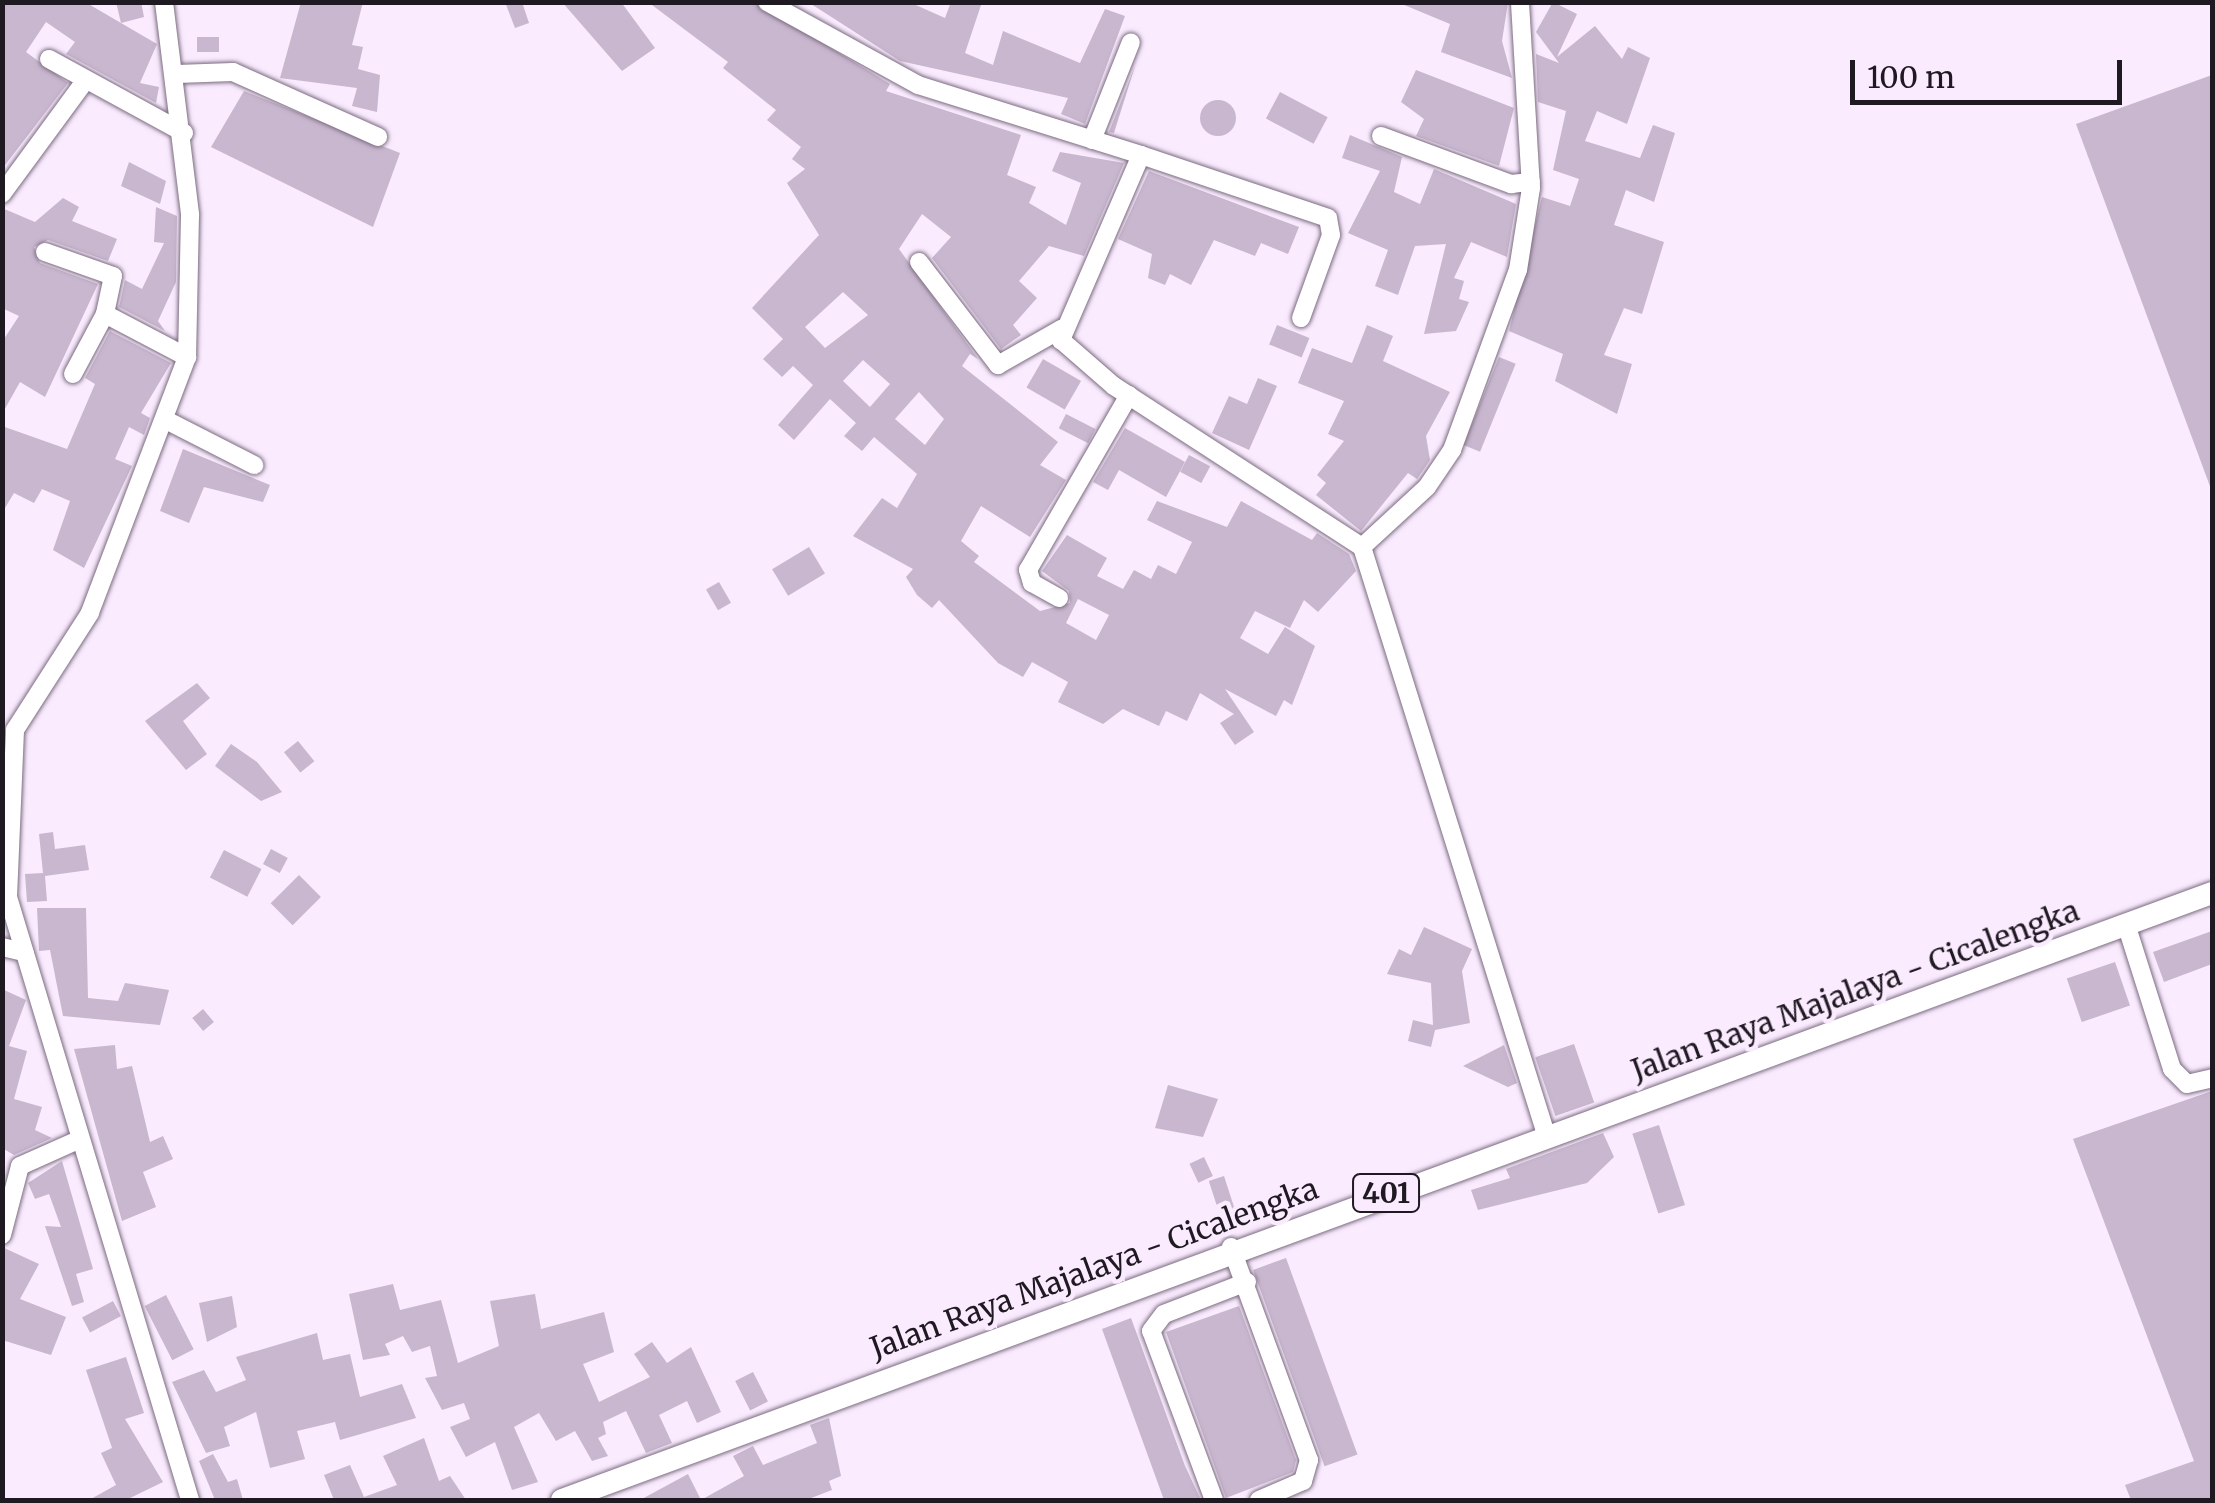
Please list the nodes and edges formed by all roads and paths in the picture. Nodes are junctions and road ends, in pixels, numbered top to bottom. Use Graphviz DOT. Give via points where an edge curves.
graph roads {
  1 [pos="164,2"];
  2 [pos="767,2"];
  3 [pos="1520,2"];
  4 [pos="1131,42"];
  5 [pos="49,59"];
  6 [pos="177,74"];
  7 [pos="85,81"];
  8 [pos="184,134"];
  9 [pos="1381,136"];
  10 [pos="378,137"];
  11 [pos="1092,140"];
  12 [pos="1141,155"];
  13 [pos="1530,182"];
  14 [pos="2,194"];
  15 [pos="45,252"];
  16 [pos="919,262"];
  17 [pos="105,314"];
  18 [pos="1301,318"];
  19 [pos="1061,328"];
  20 [pos="187,357"];
  21 [pos="73,374"];
  22 [pos="1130,396"];
  23 [pos="168,421"];
  24 [pos="254,465"];
  25 [pos="1362,546"];
  26 [pos="1059,598"];
  27 [pos="6,744"];
  28 [pos="2212,893"];
  29 [pos="5,896"];
  30 [pos="2126,924"];
  31 [pos="2,947"];
  32 [pos="24,952"];
  33 [pos="2212,1078"];
  34 [pos="1546,1134"];
  35 [pos="76,1141"];
  36 [pos="2,1235"];
  37 [pos="1231,1247"];
  38 [pos="1247,1282"];
  39 [pos="190,1500"];
  40 [pos="562,1500"];
  41 [pos="1214,1500"];
  42 [pos="1259,1500"];
  1 -- 6 [label="street"];
  2 -- 11 [label="street" via="918,85"];
  3 -- 13 [label="street"];
  4 -- 11 [label="street"];
  5 -- 7 [label="street"];
  6 -- 8 [label="street"];
  6 -- 10 [label="street" via="233,72"];
  7 -- 8 [label="street"];
  7 -- 14 [label="street"];
  8 -- 20 [label="street"];
  9 -- 13 [label="street" via="1511,184"];
  11 -- 12 [label="street"];
  12 -- 18 [label="street" via="1328,218 1332,235"];
  12 -- 19 [label="street" via="1108,249"];
  13 -- 25 [label="street" via="1523,253 1471,414 1427,487"];
  15 -- 17 [label="street" via="115,278"];
  16 -- 19 [label="street" via="998,365"];
  17 -- 20 [label="street"];
  17 -- 21 [label="street"];
  19 -- 22 [label="street" via="1073,357"];
  20 -- 23 [label="street"];
  22 -- 25 [label="street"];
  22 -- 26 [label="street" via="1028,570 1032,583"];
  23 -- 24 [label="street"];
  23 -- 27 [label="street" via="90,613"];
  25 -- 34 [label="street"];
  27 -- 29 [label="street"];
  28 -- 30 [label="main road, Jalan Raya Majalaya - Cicalengka / 401"];
  29 -- 32 [label="street"];
  30 -- 33 [label="street" via="2172,1068 2187,1084"];
  30 -- 34 [label="main road, Jalan Raya Majalaya - Cicalengka / 401"];
  31 -- 32 [label="street"];
  32 -- 35 [label="street"];
  34 -- 37 [label="main road, Jalan Raya Majalaya - Cicalengka / 401"];
  35 -- 36 [label="street" via="20,1166"];
  35 -- 39 [label="street"];
  37 -- 38 [label="street"];
  37 -- 40 [label="main road, Jalan Raya Majalaya - Cicalengka / 401"];
  38 -- 41 [label="street" via="1164,1314 1151,1330"];
  38 -- 42 [label="street" via="1309,1460 1302,1482"];
}
